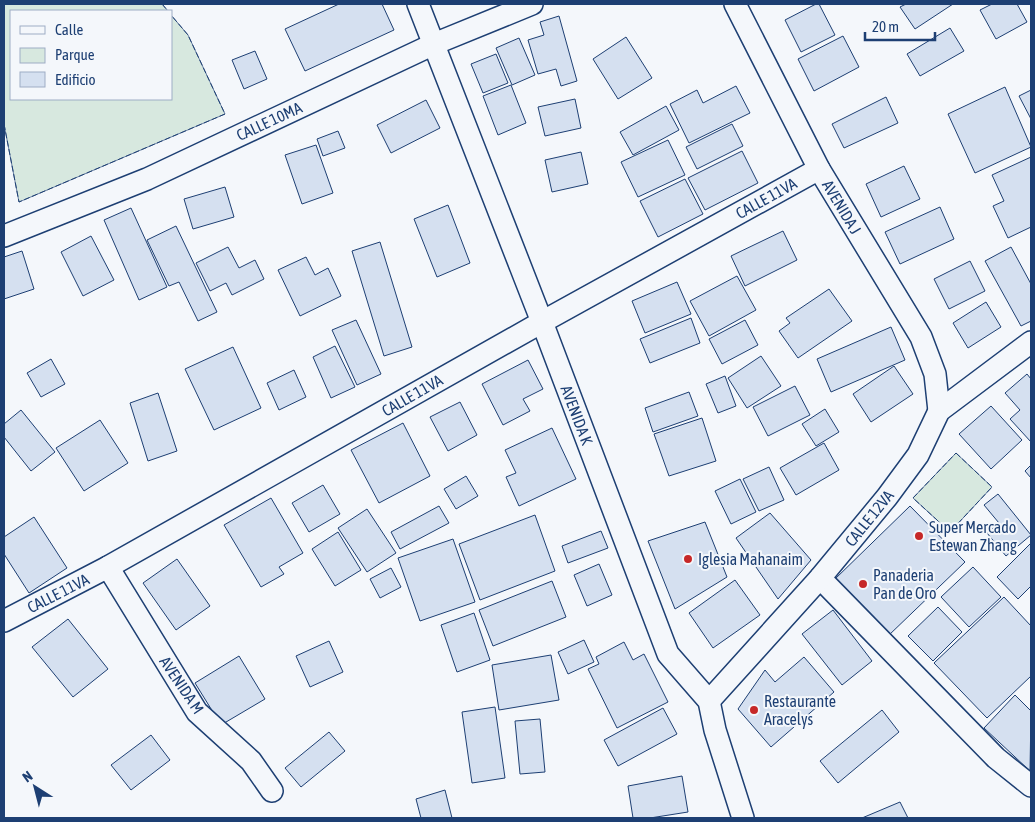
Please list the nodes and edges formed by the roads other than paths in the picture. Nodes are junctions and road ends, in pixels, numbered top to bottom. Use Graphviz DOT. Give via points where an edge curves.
graph roads {
  1 [pos="418,4"];
  2 [pos="532,4"];
  3 [pos="735,4"];
  4 [pos="434,44"];
  5 [pos="819,169"];
  6 [pos="4,236"];
  7 [pos="542,322"];
  8 [pos="1031,342"];
  9 [pos="939,411"];
  10 [pos="108,567"];
  11 [pos="820,578"];
  12 [pos="4,621"];
  13 [pos="709,701"];
  14 [pos="1031,786"];
  15 [pos="272,791"];
  16 [pos="743,818"];
  1 -- 4 [label="street, AVENIDA K"];
  2 -- 4 [label="street, CALLE 10MA"];
  3 -- 5 [label="street, AVENIDA J"];
  4 -- 6 [label="street, CALLE 10MA" via="147,179"];
  4 -- 7 [label="street, AVENIDA K"];
  5 -- 7 [label="street, CALLE 11VA"];
  5 -- 9 [label="street, AVENIDA J" via="921,337 935,374"];
  7 -- 10 [label="street, CALLE 11VA"];
  7 -- 13 [label="street, AVENIDA K" via="668,654"];
  8 -- 9 [label="street, CALLE 12VA"];
  9 -- 11 [label="street, CALLE 12VA" via="918,455"];
  10 -- 12 [label="street, CALLE 11VA"];
  10 -- 15 [label="street, AVENIDA M" via="197,712 251,761"];
  11 -- 13 [label="street, CALLE 12VA"];
  11 -- 14 [label="street" via="996,758"];
  13 -- 16 [label="street, AVENIDA K"];
}
